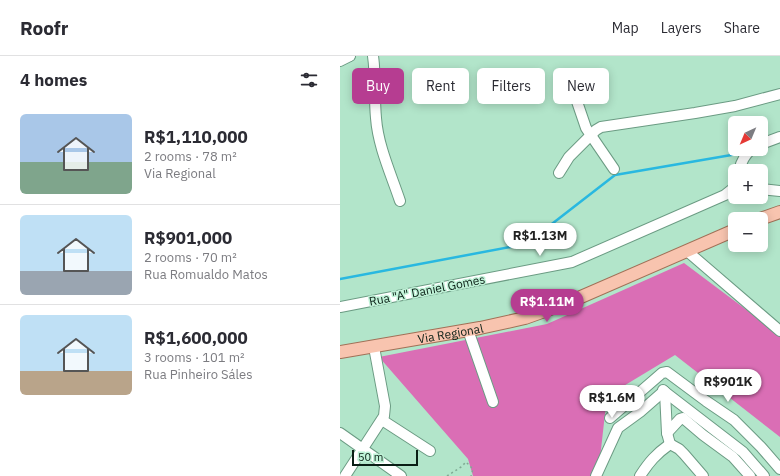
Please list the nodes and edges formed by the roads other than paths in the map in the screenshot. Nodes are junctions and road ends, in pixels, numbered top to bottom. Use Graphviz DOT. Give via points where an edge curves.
graph roads {
  1 [pos="350,56"];
  2 [pos="374,56"];
  3 [pos="340,61"];
  4 [pos="780,94"];
  5 [pos="578,104"];
  6 [pos="590,135"];
  7 [pos="780,137"];
  8 [pos="768,141"];
  9 [pos="614,169"];
  10 [pos="559,173"];
  11 [pos="768,190"];
  12 [pos="780,191"];
  13 [pos="728,193"];
  14 [pos="400,201"];
  15 [pos="780,212"];
  16 [pos="768,216"];
  17 [pos="728,233"];
  18 [pos="687,251"];
  19 [pos="340,307"];
  20 [pos="468,330"];
  21 [pos="780,330"];
  22 [pos="374,347"];
  23 [pos="340,352"];
  24 [pos="653,381"];
  25 [pos="665,391"];
  26 [pos="493,402"];
  27 [pos="383,418"];
  28 [pos="610,418"];
  29 [pos="340,433"];
  30 [pos="667,433"];
  31 [pos="670,444"];
  32 [pos="363,450"];
  33 [pos="430,451"];
  34 [pos="780,468"];
  35 [pos="701,475"];
  36 [pos="346,476"];
  37 [pos="401,476"];
  38 [pos="596,476"];
  39 [pos="640,476"];
  40 [pos="750,476"];
  41 [pos="764,476"];
  1 -- 3 [label="street"];
  2 -- 14 [label="street" via="378,134"];
  4 -- 6 [label="street" via="734,106 601,127"];
  5 -- 6 [label="street"];
  6 -- 9 [label="street"];
  6 -- 10 [label="street" via="569,157"];
  7 -- 8 [label="street"];
  11 -- 12 [label="street"];
  13 -- 19 [label="street, Rua \"A\" Daniel Gomes" via="572,262"];
  15 -- 16 [label="main road"];
  17 -- 18 [label="main road, Via Regional"];
  18 -- 20 [label="main road, Via Regional" via="546,311"];
  18 -- 21 [label="street"];
  20 -- 22 [label="main road, Via Regional"];
  20 -- 26 [label="street"];
  22 -- 23 [label="main road, Via Regional"];
  22 -- 27 [label="street" via="385,406"];
  24 -- 25 [label="street"];
  24 -- 28 [label="street"];
  24 -- 34 [label="street" via="667,372 734,420"];
  25 -- 30 [label="street"];
  25 -- 38 [label="street" via="618,428"];
  25 -- 41 [label="street" via="743,452"];
  27 -- 32 [label="street"];
  27 -- 33 [label="street"];
  29 -- 32 [label="street"];
  30 -- 31 [label="street"];
  30 -- 40 [label="street" via="683,418 733,457"];
  31 -- 35 [label="street" via="679,448"];
  31 -- 39 [label="street" via="657,453"];
  32 -- 36 [label="street"];
  32 -- 37 [label="street"];
}
